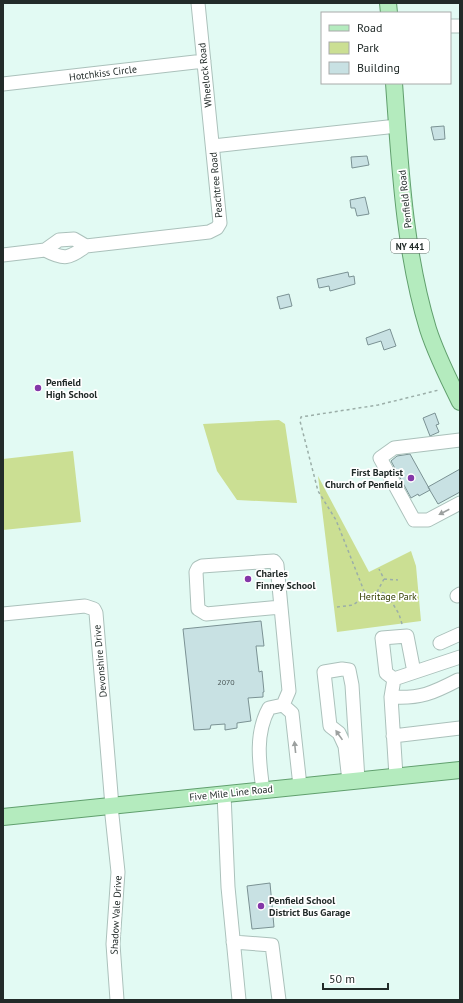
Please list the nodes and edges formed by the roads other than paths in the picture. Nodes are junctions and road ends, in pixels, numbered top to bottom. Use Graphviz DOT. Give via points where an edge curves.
graph roads {
  1 [pos="198,3"];
  2 [pos="204,61"];
  3 [pos="3,84"];
  4 [pos="394,84"];
  5 [pos="398,126"];
  6 [pos="213,146"];
  7 [pos="3,255"];
  8 [pos="449,382"];
  9 [pos="460,402"];
  10 [pos="460,440"];
  11 [pos="460,503"];
  12 [pos="281,607"];
  13 [pos="3,614"];
  14 [pos="460,634"];
  15 [pos="440,643"];
  16 [pos="459,660"];
  17 [pos="414,672"];
  18 [pos="394,679"];
  19 [pos="459,681"];
  20 [pos="391,697"];
  21 [pos="283,705"];
  22 [pos="460,728"];
  23 [pos="393,736"];
  24 [pos="460,770"];
  25 [pos="396,776"];
  26 [pos="354,780"];
  27 [pos="300,786"];
  28 [pos="263,790"];
  29 [pos="224,794"];
  30 [pos="111,806"];
  31 [pos="3,817"];
  32 [pos="233,942"];
  33 [pos="117,1000"];
  34 [pos="239,1000"];
  35 [pos="279,1000"];
  1 -- 2 [label="street, Wheelock Road"];
  2 -- 3 [label="street, Hotchkiss Circle"];
  2 -- 6 [label="street, Wheelock Road"];
  4 -- 5 [label="main road, Penfield Road / NY 441"];
  5 -- 6 [label="street, Peachtree Road"];
  5 -- 8 [label="main road, Penfield Road / NY 441" via="415,279 429,331"];
  6 -- 7 [label="street, Peachtree Road" via="220,223 214,231 86,246 74,239 59,240 45,250"];
  8 -- 9 [label="main road, Penfield Road / NY 441"];
  11 -- 10 [label="street, one-way" via="428,520 414,520 380,458 394,448"];
  12 -- 12 [label="street" via="277,565 274,561 202,566 196,572 198,609 201,612 206,614"];
  12 -- 21 [label="street" via="289,691"];
  13 -- 30 [label="street, Devonshire Drive" via="85,606 94,609"];
  14 -- 15 [label="street"];
  16 -- 17 [label="street"];
  17 -- 18 [label="street"];
  17 -- 18 [label="street" via="407,636 382,638 386,673"];
  18 -- 20 [label="street"];
  19 -- 20 [label="street" via="433,693 406,698"];
  20 -- 23 [label="street"];
  27 -- 21 [label="street, one-way" via="292,713"];
  21 -- 28 [label="street" via="269,708 262,720 259,746"];
  22 -- 23 [label="street"];
  23 -- 25 [label="street"];
  24 -- 25 [label="main road, Five Mile Line Road"];
  25 -- 26 [label="main road, Five Mile Line Road"];
  26 -- 26 [label="street, one-way" via="346,746 339,733 330,726 324,672 349,670 352,685"];
  26 -- 27 [label="main road, Five Mile Line Road"];
  27 -- 28 [label="main road, Five Mile Line Road"];
  28 -- 29 [label="main road, Five Mile Line Road"];
  29 -- 30 [label="main road, Five Mile Line Road"];
  29 -- 32 [label="street"];
  30 -- 31 [label="main road, Five Mile Line Road"];
  30 -- 33 [label="street, Shadow Vale Drive" via="118,872 113,944"];
  32 -- 34 [label="street"];
  32 -- 35 [label="street" via="272,945"];
}
